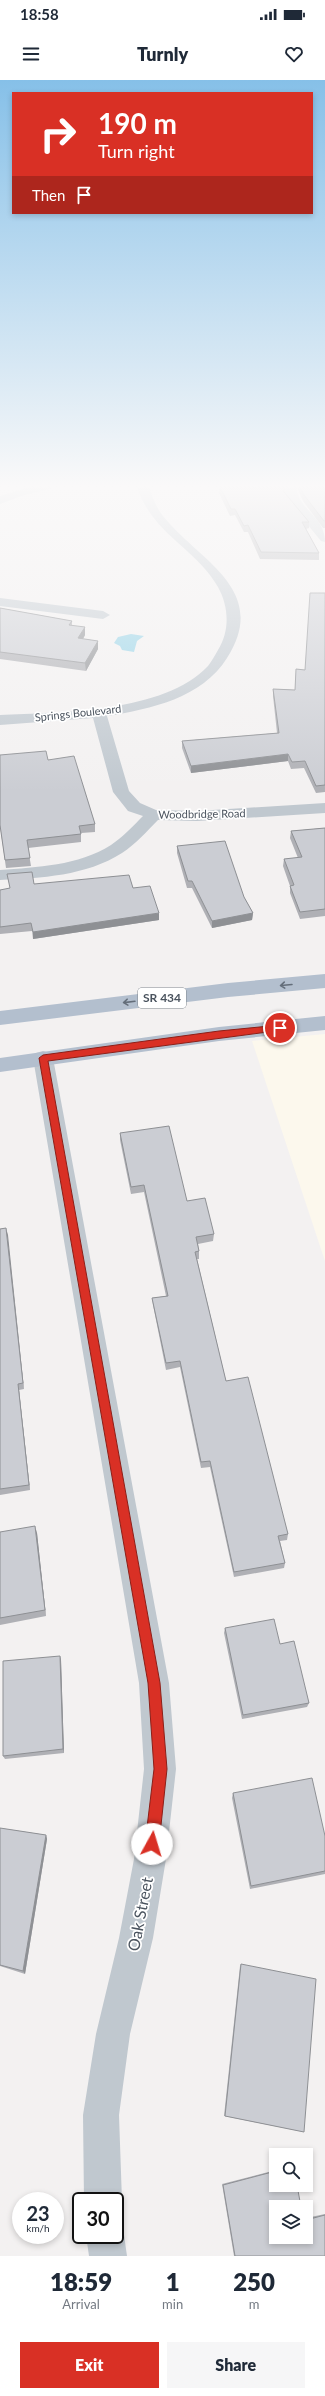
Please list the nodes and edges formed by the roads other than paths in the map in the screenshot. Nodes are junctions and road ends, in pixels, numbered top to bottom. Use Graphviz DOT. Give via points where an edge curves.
graph roads {
  1 [pos="225,589"];
  2 [pos="0,602"];
  3 [pos="103,615"];
  4 [pos="98,713"];
  5 [pos="0,720"];
  6 [pos="325,808"];
  7 [pos="154,815"];
  8 [pos="0,875"];
  9 [pos="325,981"];
  10 [pos="0,1018"];
  11 [pos="325,1023"];
  12 [pos="43,1058"];
  13 [pos="0,1065"];
  14 [pos="103,2192"];
  15 [pos="107,2244"];
  16 [pos="108,2256"];
  1 -- 4 [label="street, Springs Boulevard" via="235,612 234,634 225,656 204,678 185,690 160,700"];
  2 -- 3 [label="street"];
  4 -- 5 [label="street, Springs Boulevard"];
  4 -- 7 [label="street, Woodbridge Road" via="121,792 134,807"];
  6 -- 7 [label="street, Woodbridge Road" via="197,816"];
  7 -- 8 [label="street" via="116,849 89,862 51,872"];
  9 -- 10 [label="main road, SR 434, one-way" via="228,990"];
  11 -- 12 [label="main road" via="219,1034"];
  12 -- 13 [label="main road"];
  12 -- 14 [label="street, Oak Street" via="154,1683 160,1769 150,1859 136,1938 113,2034 101,2115"];
  15 -- 16 [label="street"];
}
